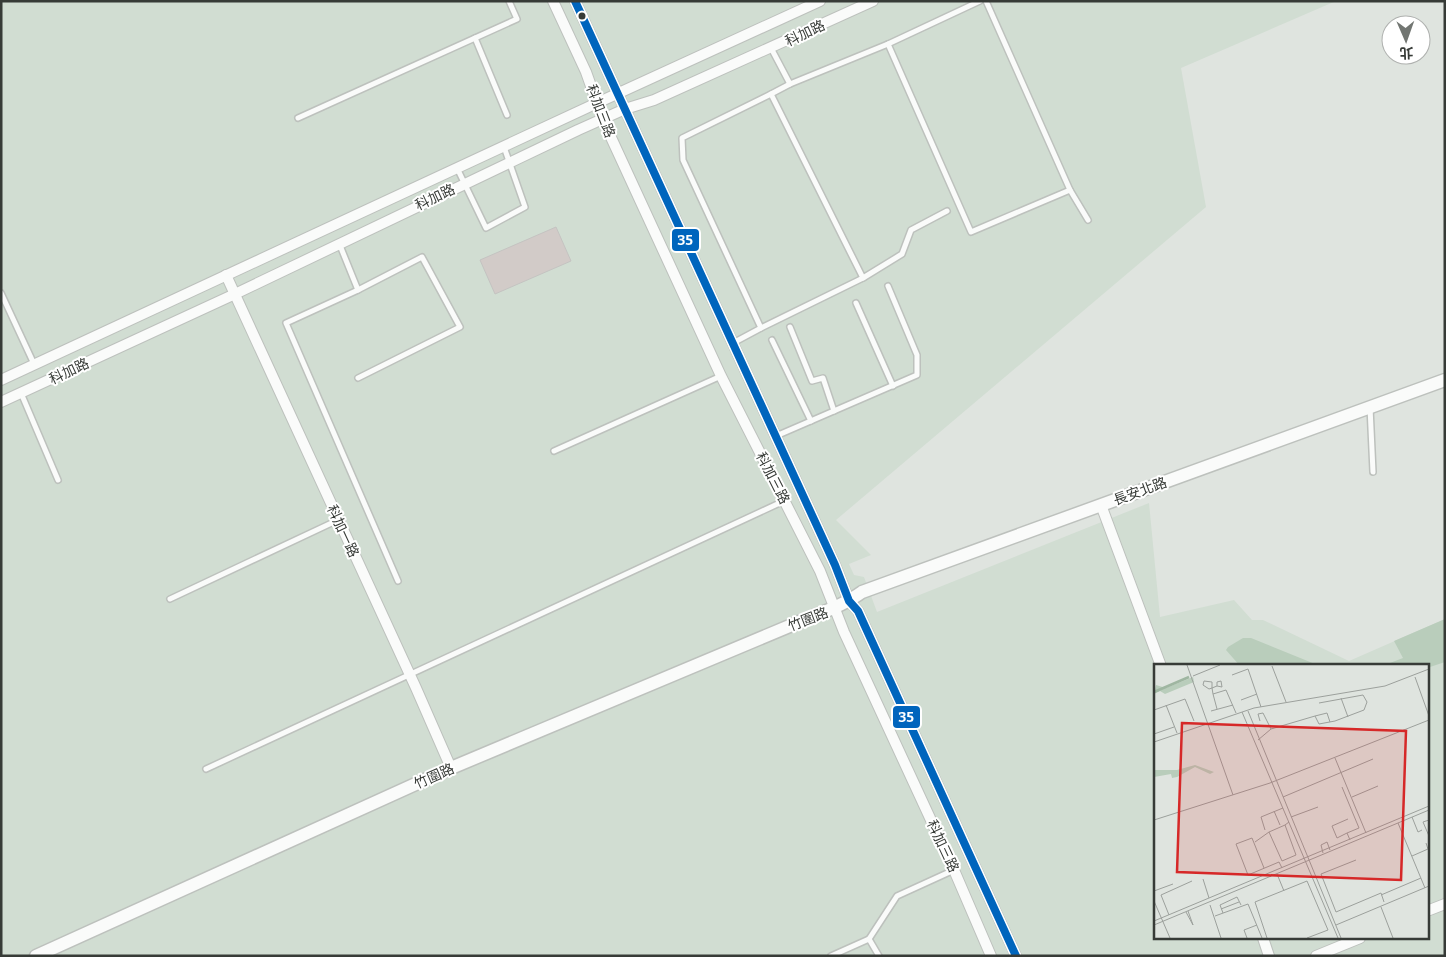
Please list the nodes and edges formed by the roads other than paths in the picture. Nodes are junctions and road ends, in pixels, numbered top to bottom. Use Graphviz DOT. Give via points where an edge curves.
graph roads {
  1 [pos="509,1"];
  2 [pos="553,1"];
  3 [pos="575,1"];
  4 [pos="820,1"];
  5 [pos="873,1"];
  6 [pos="980,1"];
  7 [pos="986,1"];
  8 [pos="800,5"];
  9 [pos="475,38"];
  10 [pos="888,44"];
  11 [pos="771,48"];
  12 [pos="790,84"];
  13 [pos="618,94"];
  14 [pos="771,94"];
  15 [pos="597,103"];
  16 [pos="625,109"];
  17 [pos="507,115"];
  18 [pos="298,118"];
  19 [pos="603,120"];
  20 [pos="504,147"];
  21 [pos="509,163"];
  22 [pos="457,168"];
  23 [pos="465,184"];
  24 [pos="1070,190"];
  25 [pos="947,212"];
  26 [pos="1088,220"];
  27 [pos="339,243"];
  28 [pos="226,275"];
  29 [pos="863,278"];
  30 [pos="888,286"];
  31 [pos="358,290"];
  32 [pos="1,293"];
  33 [pos="235,294"];
  34 [pos="856,302"];
  35 [pos="790,327"];
  36 [pos="761,328"];
  37 [pos="772,340"];
  38 [pos="733,344"];
  39 [pos="34,364"];
  40 [pos="721,376"];
  41 [pos="358,378"];
  42 [pos="1,380"];
  43 [pos="1445,380"];
  44 [pos="893,386"];
  45 [pos="21,393"];
  46 [pos="1,402"];
  47 [pos="1370,407"];
  48 [pos="834,411"];
  49 [pos="811,421"];
  50 [pos="776,436"];
  51 [pos="554,451"];
  52 [pos="1373,472"];
  53 [pos="58,480"];
  54 [pos="784,501"];
  55 [pos="1101,505"];
  56 [pos="338,520"];
  57 [pos="398,581"];
  58 [pos="170,599"];
  59 [pos="840,605"];
  60 [pos="1160,664"];
  61 [pos="410,675"];
  62 [pos="451,768"];
  63 [pos="206,769"];
  64 [pos="954,870"];
  65 [pos="1445,904"];
  66 [pos="1428,911"];
  67 [pos="869,939"];
  68 [pos="1264,940"];
  69 [pos="1355,940"];
  70 [pos="36,956"];
  71 [pos="831,956"];
  72 [pos="879,956"];
  73 [pos="991,956"];
  74 [pos="1016,956"];
  75 [pos="1270,956"];
  76 [pos="1316,956"];
  1 -- 9 [label="lane" via="517,19"];
  2 -- 15 [label="street, 科加三路"];
  3 -- 13 [label="street, 科加三路"];
  4 -- 8 [label="street, 科加路"];
  5 -- 11 [label="street, 科加路"];
  6 -- 10 [label="lane"];
  7 -- 24 [label="lane"];
  8 -- 13 [label="street, 科加路"];
  9 -- 17 [label="lane"];
  9 -- 18 [label="lane"];
  10 -- 12 [label="lane"];
  10 -- 24 [label="lane" via="971,232"];
  11 -- 12 [label="lane"];
  11 -- 16 [label="street, 科加路" via="654,100"];
  12 -- 14 [label="lane"];
  13 -- 15 [label="street, 科加路"];
  13 -- 16 [label="street, 科加三路"];
  14 -- 29 [label="lane"];
  14 -- 36 [label="lane" via="682,138 684,160"];
  15 -- 19 [label="street, 科加三路"];
  15 -- 20 [label="street, 科加路"];
  16 -- 19 [label="street, 科加路"];
  16 -- 38 [label="street, 科加三路"];
  19 -- 21 [label="street, 科加路"];
  19 -- 40 [label="street, 科加三路"];
  20 -- 21 [label="lane"];
  20 -- 22 [label="street, 科加路"];
  21 -- 23 [label="street, 科加路"];
  21 -- 23 [label="lane" via="525,207 486,228"];
  22 -- 23 [label="lane"];
  22 -- 28 [label="street, 科加路"];
  23 -- 27 [label="street, 科加路"];
  24 -- 26 [label="lane"];
  25 -- 29 [label="lane" via="911,230 902,254"];
  27 -- 31 [label="lane"];
  27 -- 33 [label="street, 科加路"];
  28 -- 33 [label="street, 科加一路"];
  28 -- 39 [label="street, 科加路"];
  29 -- 36 [label="lane"];
  30 -- 44 [label="lane" via="917,355 917,375"];
  31 -- 41 [label="lane" via="422,257 460,327"];
  31 -- 57 [label="lane" via="286,323"];
  32 -- 39 [label="lane"];
  33 -- 45 [label="street, 科加路"];
  33 -- 56 [label="street, 科加一路"];
  34 -- 44 [label="lane"];
  35 -- 48 [label="lane" via="812,381 822,378"];
  36 -- 38 [label="lane"];
  37 -- 49 [label="lane"];
  38 -- 50 [label="street, 科加三路"];
  39 -- 42 [label="street, 科加路"];
  40 -- 51 [label="lane"];
  40 -- 54 [label="street, 科加三路"];
  43 -- 47 [label="street, 長安北路"];
  44 -- 48 [label="lane"];
  45 -- 46 [label="street, 科加路"];
  45 -- 53 [label="lane"];
  47 -- 52 [label="lane"];
  47 -- 55 [label="street, 長安北路"];
  48 -- 49 [label="lane"];
  49 -- 50 [label="lane"];
  50 -- 59 [label="street, 科加三路" via="835,565"];
  54 -- 59 [label="street, 科加三路"];
  54 -- 61 [label="lane"];
  55 -- 59 [label="street, 長安北路" via="862,592"];
  55 -- 60 [label="street"];
  56 -- 58 [label="lane"];
  56 -- 61 [label="street, 科加一路"];
  59 -- 62 [label="street, 竹圍路"];
  59 -- 64 [label="street, 科加三路"];
  59 -- 74 [label="street, 科加三路" via="858,611"];
  61 -- 62 [label="street, 科加一路"];
  61 -- 63 [label="lane"];
  62 -- 70 [label="street, 竹圍路"];
  64 -- 67 [label="lane" via="897,896"];
  64 -- 73 [label="street, 科加三路"];
  65 -- 66 [label="street"];
  67 -- 71 [label="lane"];
  67 -- 72 [label="lane"];
  68 -- 75 [label="street"];
  69 -- 76 [label="street"];
}
